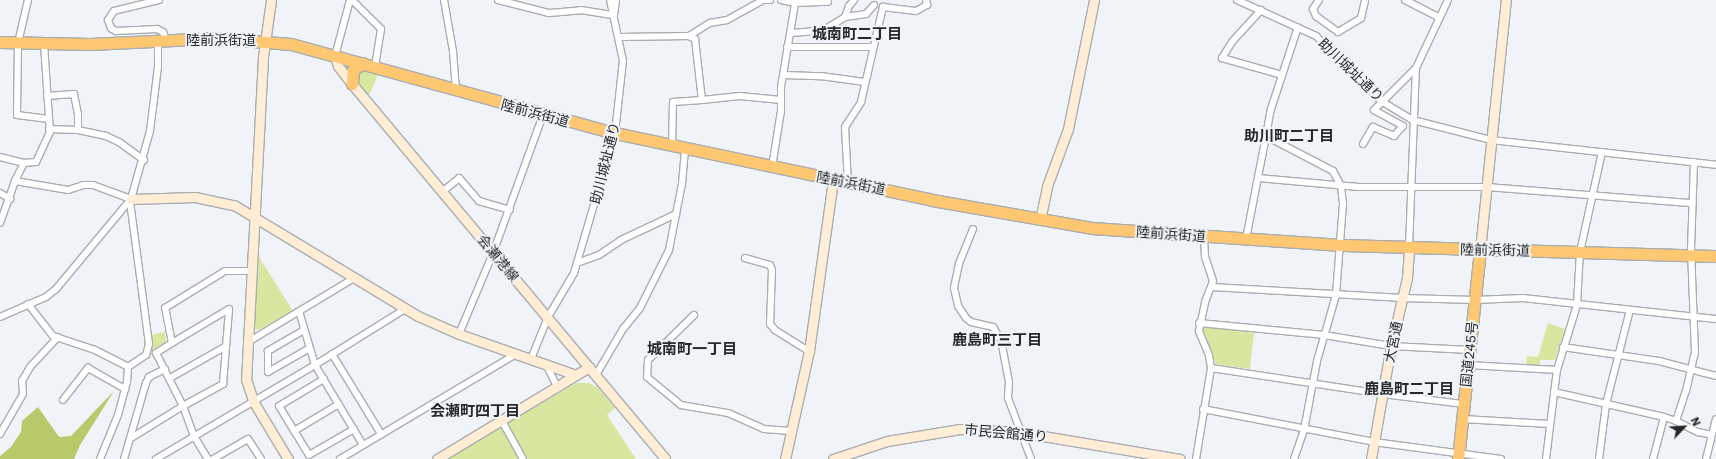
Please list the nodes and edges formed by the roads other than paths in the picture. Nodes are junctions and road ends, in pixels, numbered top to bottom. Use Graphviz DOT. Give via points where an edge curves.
graph roads {
  1 [pos="28,0"];
  2 [pos="159,0"];
  3 [pos="271,0"];
  4 [pos="351,0"];
  5 [pos="444,0"];
  6 [pos="498,0"];
  7 [pos="610,0"];
  8 [pos="616,0"];
  9 [pos="761,0"];
  10 [pos="770,0"];
  11 [pos="781,0"];
  12 [pos="854,0"];
  13 [pos="926,0"];
  14 [pos="1094,0"];
  15 [pos="1237,0"];
  16 [pos="1257,0"];
  17 [pos="1319,0"];
  18 [pos="1365,0"];
  19 [pos="1405,0"];
  20 [pos="1448,0"];
  21 [pos="1506,0"];
  22 [pos="795,2"];
  23 [pos="828,2"];
  24 [pos="874,5"];
  25 [pos="1254,7"];
  26 [pos="1261,10"];
  27 [pos="614,15"];
  28 [pos="845,17"];
  29 [pos="1440,18"];
  30 [pos="1298,27"];
  31 [pos="790,33"];
  32 [pos="689,36"];
  33 [pos="620,37"];
  34 [pos="265,40"];
  35 [pos="162,41"];
  36 [pos="0,42"];
  37 [pos="18,43"];
  38 [pos="44,44"];
  39 [pos="787,47"];
  40 [pos="873,47"];
  41 [pos="335,56"];
  42 [pos="363,64"];
  43 [pos="375,67"];
  44 [pos="1416,68"];
  45 [pos="783,75"];
  46 [pos="1282,75"];
  47 [pos="865,82"];
  48 [pos="352,84"];
  49 [pos="456,91"];
  50 [pos="47,96"];
  51 [pos="702,100"];
  52 [pos="781,100"];
  53 [pos="1381,101"];
  54 [pos="543,115"];
  55 [pos="49,119"];
  56 [pos="1413,120"];
  57 [pos="50,129"];
  58 [pos="78,130"];
  59 [pos="615,133"];
  60 [pos="1266,136"];
  61 [pos="1491,140"];
  62 [pos="1363,144"];
  63 [pos="672,146"];
  64 [pos="685,149"];
  65 [pos="1602,152"];
  66 [pos="0,157"];
  67 [pos="144,160"];
  68 [pos="1694,162"];
  69 [pos="24,163"];
  70 [pos="1716,165"];
  71 [pos="772,167"];
  72 [pos="1258,178"];
  73 [pos="833,180"];
  74 [pos="16,181"];
  75 [pos="848,183"];
  76 [pos="1341,186"];
  77 [pos="1412,187"];
  78 [pos="1487,187"];
  79 [pos="442,192"];
  80 [pos="0,193"];
  81 [pos="1594,194"];
  82 [pos="10,199"];
  83 [pos="131,200"];
  84 [pos="1692,203"];
  85 [pos="510,210"];
  86 [pos="676,214"];
  87 [pos="254,215"];
  88 [pos="1040,220"];
  89 [pos="0,223"];
  90 [pos="973,229"];
  91 [pos="1204,236"];
  92 [pos="1246,239"];
  93 [pos="1341,245"];
  94 [pos="1409,248"];
  95 [pos="1480,250"];
  96 [pos="1580,252"];
  97 [pos="493,253"];
  98 [pos="1693,256"];
  99 [pos="1716,256"];
  100 [pos="745,258"];
  101 [pos="577,263"];
  102 [pos="251,271"];
  103 [pos="354,278"];
  104 [pos="1212,287"];
  105 [pos="1336,295"];
  106 [pos="1404,298"];
  107 [pos="1475,300"];
  108 [pos="28,304"];
  109 [pos="1577,305"];
  110 [pos="405,309"];
  111 [pos="1630,310"];
  112 [pos="299,311"];
  113 [pos="694,316"];
  114 [pos="0,317"];
  115 [pos="548,317"];
  116 [pos="1695,319"];
  117 [pos="1716,319"];
  118 [pos="1199,323"];
  119 [pos="304,330"];
  120 [pos="459,334"];
  121 [pos="1324,335"];
  122 [pos="58,337"];
  123 [pos="172,342"];
  124 [pos="248,342"];
  125 [pos="226,346"];
  126 [pos="1391,346"];
  127 [pos="1562,347"];
  128 [pos="310,348"];
  129 [pos="1470,350"];
  130 [pos="809,351"];
  131 [pos="332,354"];
  132 [pos="516,354"];
  133 [pos="1619,354"];
  134 [pos="531,359"];
  135 [pos="315,364"];
  136 [pos="546,364"];
  137 [pos="1468,365"];
  138 [pos="128,367"];
  139 [pos="589,367"];
  140 [pos="1211,368"];
  141 [pos="165,369"];
  142 [pos="1692,369"];
  143 [pos="1557,370"];
  144 [pos="576,375"];
  145 [pos="596,375"];
  146 [pos="1716,376"];
  147 [pos="170,378"];
  148 [pos="324,379"];
  149 [pos="1313,383"];
  150 [pos="557,387"];
  151 [pos="125,389"];
  152 [pos="1554,392"];
  153 [pos="1382,394"];
  154 [pos="63,400"];
  155 [pos="253,401"];
  156 [pos="339,404"];
  157 [pos="1464,404"];
  158 [pos="1606,404"];
  159 [pos="183,406"];
  160 [pos="1203,409"];
  161 [pos="1664,417"];
  162 [pos="1716,418"];
  163 [pos="1462,420"];
  164 [pos="502,421"];
  165 [pos="1676,421"];
  166 [pos="1550,424"];
  167 [pos="354,429"];
  168 [pos="1304,430"];
  169 [pos="294,431"];
  170 [pos="791,431"];
  171 [pos="1019,432"];
  172 [pos="0,434"];
  173 [pos="381,434"];
  174 [pos="194,436"];
  175 [pos="130,438"];
  176 [pos="1713,438"];
  177 [pos="1374,442"];
  178 [pos="363,445"];
  179 [pos="1458,457"];
  180 [pos="100,459"];
  181 [pos="124,459"];
  182 [pos="158,459"];
  183 [pos="208,459"];
  184 [pos="213,459"];
  185 [pos="261,459"];
  186 [pos="288,459"];
  187 [pos="340,459"];
  188 [pos="437,459"];
  189 [pos="523,459"];
  190 [pos="666,459"];
  191 [pos="785,459"];
  192 [pos="833,459"];
  193 [pos="1032,459"];
  194 [pos="1180,459"];
  195 [pos="1196,459"];
  196 [pos="1294,459"];
  197 [pos="1371,459"];
  198 [pos="1501,459"];
  199 [pos="1546,459"];
  200 [pos="1599,459"];
  201 [pos="1653,459"];
  202 [pos="1706,459"];
  1 -- 37 [label="street"];
  2 -- 35 [label="street" via="114,11 108,20 111,28 116,30 157,28 163,32"];
  3 -- 34 [label="street"];
  4 -- 41 [label="street"];
  4 -- 43 [label="street" via="381,29"];
  5 -- 49 [label="street" via="453,51"];
  6 -- 27 [label="street" via="549,13 580,10"];
  7 -- 27 [label="street, 助川城址通り"];
  8 -- 27 [label="street"];
  9 -- 10 [label="street"];
  9 -- 32 [label="street" via="727,20 710,23"];
  11 -- 22 [label="street"];
  12 -- 28 [label="street"];
  13 -- 40 [label="street" via="927,5 916,11 882,8"];
  14 -- 88 [label="street" via="1068,129 1048,182"];
  15 -- 25 [label="street, 助川城址通り"];
  16 -- 25 [label="street"];
  17 -- 18 [label="street" via="1313,9 1316,16 1338,32 1361,18"];
  19 -- 29 [label="street"];
  20 -- 29 [label="street"];
  21 -- 61 [label="street"];
  22 -- 23 [label="street"];
  22 -- 31 [label="street"];
  24 -- 28 [label="street" via="866,14"];
  25 -- 26 [label="street, 助川城址通り"];
  26 -- 30 [label="street, 助川城址通り"];
  26 -- 46 [label="street" via="1232,42 1222,58"];
  27 -- 33 [label="street, 助川城址通り"];
  28 -- 31 [label="street" via="822,31"];
  29 -- 44 [label="street"];
  30 -- 46 [label="street"];
  30 -- 53 [label="street, 助川城址通り" via="1323,42"];
  31 -- 39 [label="street"];
  32 -- 33 [label="street"];
  32 -- 51 [label="street" via="695,39 697,48"];
  33 -- 59 [label="street, 助川城址通り" via="623,76"];
  34 -- 35 [label="highway, 陸前浜街道" via="216,38"];
  34 -- 41 [label="highway, 陸前浜街道"];
  34 -- 87 [label="street"];
  35 -- 38 [label="highway, 陸前浜街道"];
  35 -- 67 [label="street"];
  36 -- 37 [label="highway, 陸前浜街道"];
  37 -- 38 [label="highway, 陸前浜街道"];
  37 -- 55 [label="street" via="18,115"];
  38 -- 50 [label="street"];
  39 -- 40 [label="street"];
  39 -- 45 [label="street"];
  40 -- 47 [label="street"];
  41 -- 42 [label="highway, 陸前浜街道"];
  41 -- 48 [label="street, 会瀬港線" via="338,66"];
  42 -- 43 [label="highway, 陸前浜街道"];
  42 -- 48 [label="highway" via="353,70"];
  43 -- 49 [label="highway, 陸前浜街道"];
  44 -- 53 [label="street"];
  44 -- 56 [label="street"];
  45 -- 47 [label="street" via="821,76"];
  45 -- 52 [label="street"];
  46 -- 60 [label="street" via="1271,109"];
  47 -- 75 [label="street" via="861,102 845,127"];
  48 -- 79 [label="street, 会瀬港線"];
  49 -- 54 [label="highway, 陸前浜街道"];
  50 -- 55 [label="street"];
  50 -- 58 [label="street" via="74,94"];
  51 -- 52 [label="street" via="740,96"];
  51 -- 63 [label="street" via="673,102"];
  52 -- 71 [label="street"];
  53 -- 56 [label="street, 助川城址通り"];
  53 -- 62 [label="street" via="1374,110 1403,126 1394,136 1372,127"];
  54 -- 59 [label="highway, 陸前浜街道"];
  54 -- 85 [label="street"];
  55 -- 57 [label="street"];
  56 -- 61 [label="street, 助川城址通り"];
  56 -- 77 [label="street"];
  57 -- 58 [label="street"];
  57 -- 69 [label="street" via="36,162"];
  58 -- 67 [label="street" via="119,142"];
  59 -- 63 [label="highway, 陸前浜街道"];
  59 -- 101 [label="street, 助川城址通り"];
  60 -- 72 [label="street"];
  60 -- 76 [label="street" via="1332,172"];
  61 -- 65 [label="street, 助川城址通り"];
  61 -- 78 [label="street"];
  63 -- 64 [label="highway, 陸前浜街道"];
  64 -- 71 [label="highway, 陸前浜街道"];
  64 -- 86 [label="street"];
  65 -- 68 [label="street, 助川城址通り"];
  65 -- 81 [label="street"];
  66 -- 69 [label="street"];
  67 -- 83 [label="street"];
  68 -- 70 [label="street, 助川城址通り"];
  68 -- 84 [label="street"];
  69 -- 74 [label="street"];
  71 -- 73 [label="highway, 陸前浜街道"];
  72 -- 76 [label="street"];
  72 -- 92 [label="street"];
  73 -- 75 [label="highway, 陸前浜街道"];
  73 -- 130 [label="street"];
  74 -- 82 [label="street"];
  74 -- 83 [label="street" via="68,190 82,185 94,185"];
  75 -- 88 [label="highway, 陸前浜街道"];
  76 -- 77 [label="street"];
  76 -- 93 [label="street"];
  77 -- 78 [label="street"];
  77 -- 94 [label="street"];
  78 -- 81 [label="street"];
  78 -- 95 [label="street"];
  79 -- 85 [label="street" via="459,178 479,201"];
  79 -- 97 [label="street, 会瀬港線"];
  80 -- 82 [label="street"];
  81 -- 84 [label="street"];
  81 -- 96 [label="street"];
  82 -- 89 [label="street"];
  83 -- 87 [label="street" via="214,199 234,204"];
  83 -- 108 [label="street" via="56,290"];
  83 -- 138 [label="street" via="149,344 146,355"];
  84 -- 98 [label="street"];
  85 -- 97 [label="street"];
  86 -- 101 [label="street" via="621,240 599,255"];
  86 -- 145 [label="street" via="670,250 640,308 619,335"];
  87 -- 102 [label="street"];
  87 -- 103 [label="street"];
  88 -- 91 [label="highway, 陸前浜街道" via="1092,228"];
  90 -- 171 [label="street" via="958,264 954,288 958,306 971,322 992,327 1001,340 1009,382 1008,398 1020,425"];
  91 -- 92 [label="highway, 陸前浜街道"];
  91 -- 104 [label="street" via="1204,249 1212,274"];
  92 -- 93 [label="highway, 陸前浜街道"];
  93 -- 94 [label="highway, 陸前浜街道"];
  93 -- 105 [label="street"];
  94 -- 95 [label="highway, 陸前浜街道"];
  94 -- 106 [label="street, 大宮通"];
  95 -- 96 [label="highway, 陸前浜街道"];
  95 -- 107 [label="highway, 国道245号"];
  96 -- 98 [label="highway, 陸前浜街道"];
  96 -- 109 [label="street"];
  97 -- 115 [label="street, 会瀬港線"];
  97 -- 120 [label="street"];
  98 -- 99 [label="highway, 陸前浜街道"];
  98 -- 116 [label="street"];
  100 -- 130 [label="street" via="770,266 772,270 770,324 775,330"];
  101 -- 115 [label="street, 助川城址通り"];
  102 -- 123 [label="street" via="225,271 165,308"];
  102 -- 124 [label="street"];
  103 -- 110 [label="street"];
  103 -- 112 [label="street"];
  104 -- 105 [label="street"];
  104 -- 118 [label="street"];
  105 -- 106 [label="street"];
  105 -- 121 [label="street"];
  106 -- 107 [label="street"];
  106 -- 126 [label="street, 大宮通"];
  107 -- 109 [label="street" via="1523,298"];
  107 -- 129 [label="highway, 国道245号"];
  108 -- 114 [label="street"];
  108 -- 122 [label="street" via="53,336"];
  109 -- 111 [label="street"];
  109 -- 127 [label="street"];
  110 -- 120 [label="street"];
  110 -- 131 [label="street"];
  111 -- 116 [label="street"];
  111 -- 133 [label="street"];
  112 -- 119 [label="street"];
  112 -- 124 [label="street"];
  113 -- 170 [label="street" via="648,360 647,378 681,405 728,413 764,429"];
  115 -- 134 [label="street, 助川城址通り"];
  115 -- 139 [label="street, 会瀬港線"];
  116 -- 117 [label="street"];
  116 -- 142 [label="street"];
  118 -- 121 [label="street"];
  118 -- 140 [label="street" via="1199,331 1210,355"];
  119 -- 128 [label="street"];
  119 -- 128 [label="street" via="268,350 268,372"];
  120 -- 132 [label="street"];
  121 -- 126 [label="street"];
  121 -- 149 [label="street"];
  122 -- 138 [label="street" via="94,350"];
  122 -- 172 [label="street" via="30,367 22,381 23,394"];
  123 -- 125 [label="street" via="229,309"];
  123 -- 141 [label="street" via="156,353"];
  124 -- 155 [label="street" via="246,379"];
  125 -- 147 [label="street"];
  125 -- 159 [label="street" via="224,384"];
  126 -- 129 [label="street"];
  126 -- 153 [label="street, 大宮通"];
  127 -- 133 [label="street"];
  127 -- 143 [label="street"];
  128 -- 135 [label="street"];
  129 -- 137 [label="highway, 国道245号"];
  130 -- 170 [label="street"];
  131 -- 135 [label="street"];
  131 -- 173 [label="street"];
  132 -- 134 [label="street"];
  132 -- 173 [label="street"];
  133 -- 142 [label="street"];
  133 -- 158 [label="street"];
  134 -- 136 [label="street"];
  135 -- 148 [label="street"];
  135 -- 155 [label="street"];
  136 -- 144 [label="street"];
  136 -- 150 [label="street"];
  137 -- 143 [label="street"];
  137 -- 157 [label="highway, 国道245号"];
  138 -- 151 [label="street"];
  139 -- 144 [label="street"];
  139 -- 145 [label="street, 会瀬港線"];
  140 -- 149 [label="street"];
  140 -- 160 [label="street"];
  141 -- 147 [label="street"];
  141 -- 175 [label="street" via="149,377"];
  142 -- 146 [label="street"];
  142 -- 165 [label="street"];
  143 -- 152 [label="street"];
  144 -- 150 [label="street"];
  145 -- 190 [label="street, 会瀬港線"];
  147 -- 159 [label="street"];
  148 -- 156 [label="street"];
  148 -- 169 [label="street" via="279,406"];
  149 -- 153 [label="street"];
  149 -- 168 [label="street"];
  150 -- 164 [label="street"];
  151 -- 154 [label="street" via="88,368"];
  151 -- 180 [label="street"];
  152 -- 158 [label="street"];
  152 -- 166 [label="street"];
  153 -- 157 [label="street"];
  153 -- 177 [label="street, 大宮通"];
  155 -- 174 [label="street"];
  155 -- 186 [label="street"];
  156 -- 167 [label="street"];
  156 -- 169 [label="street"];
  157 -- 163 [label="highway, 国道245号"];
  158 -- 161 [label="street"];
  158 -- 200 [label="street"];
  159 -- 174 [label="street"];
  159 -- 175 [label="street"];
  160 -- 168 [label="street"];
  160 -- 195 [label="street"];
  161 -- 165 [label="street"];
  161 -- 201 [label="street"];
  162 -- 176 [label="street"];
  163 -- 166 [label="street"];
  163 -- 179 [label="highway, 国道245号"];
  164 -- 188 [label="street"];
  164 -- 189 [label="street"];
  165 -- 176 [label="street"];
  166 -- 199 [label="street"];
  167 -- 169 [label="street" via="309,455"];
  167 -- 178 [label="street"];
  168 -- 177 [label="street"];
  168 -- 196 [label="street"];
  170 -- 191 [label="street"];
  171 -- 192 [label="street, 市民会館通り" via="960,429 933,432 887,441"];
  171 -- 193 [label="street"];
  171 -- 194 [label="street, 市民会館通り"];
  173 -- 178 [label="street"];
  174 -- 182 [label="street"];
  174 -- 183 [label="street"];
  175 -- 181 [label="street"];
  176 -- 202 [label="street"];
  177 -- 179 [label="street"];
  177 -- 197 [label="street, 大宮通"];
  178 -- 187 [label="street"];
  179 -- 198 [label="street"];
  184 -- 185 [label="street" via="248,439"];
}
